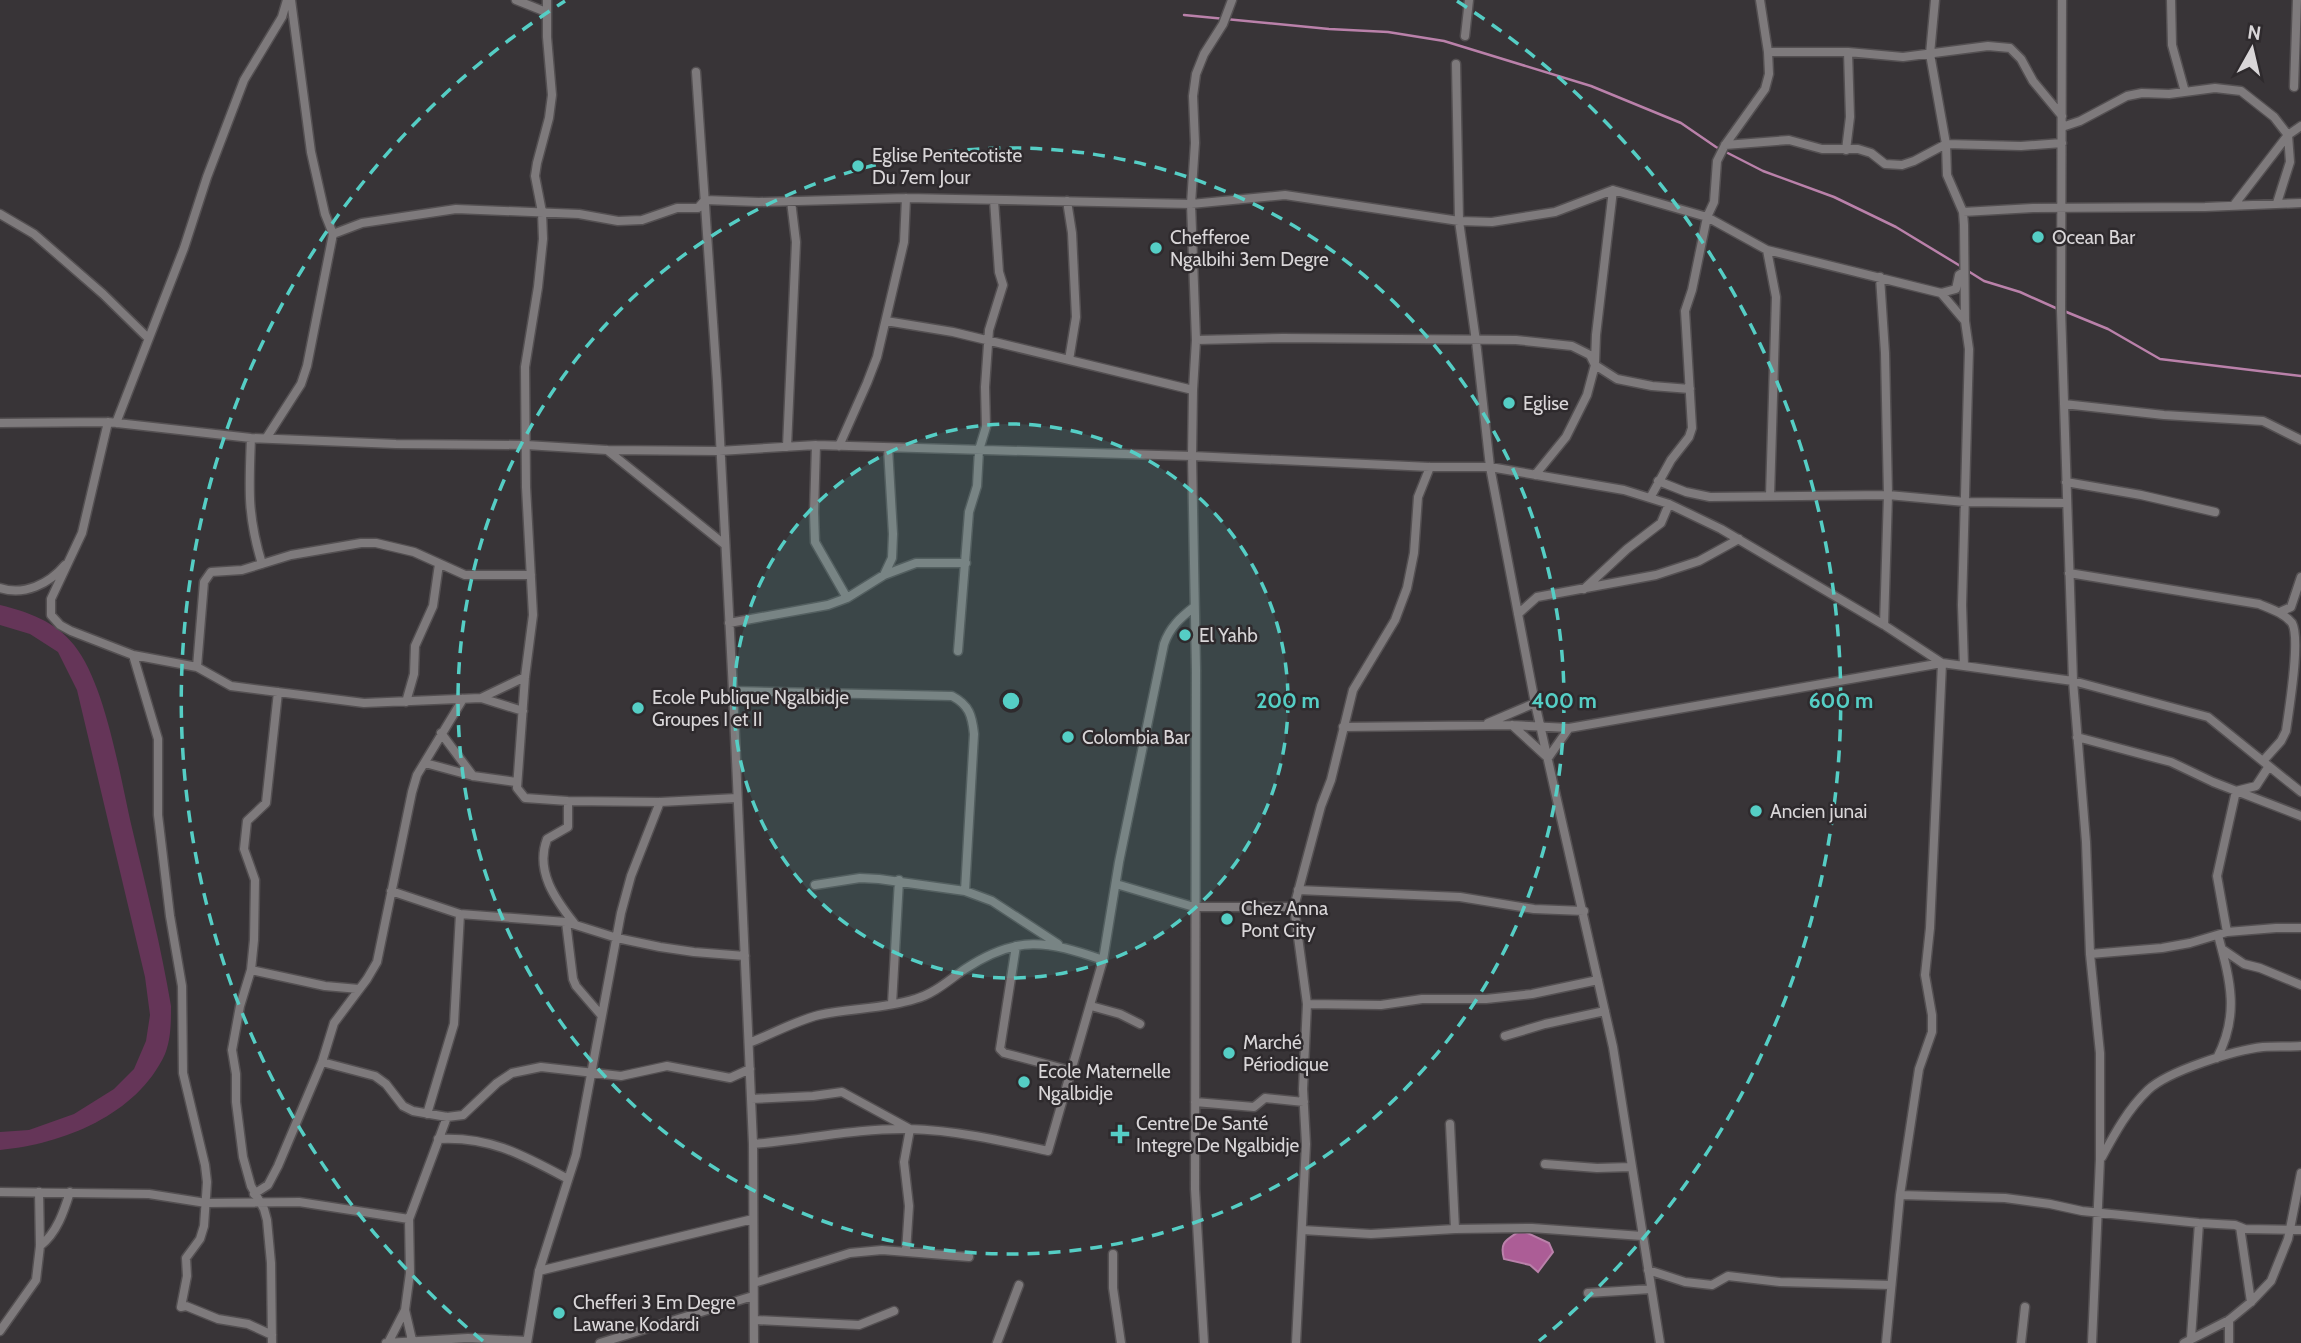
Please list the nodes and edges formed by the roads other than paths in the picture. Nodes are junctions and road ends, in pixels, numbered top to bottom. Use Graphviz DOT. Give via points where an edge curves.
graph roads {
  1 [pos="289,0"];
  2 [pos="516,0"];
  3 [pos="547,0"];
  4 [pos="1232,0"];
  5 [pos="1469,0"];
  6 [pos="1760,0"];
  7 [pos="1935,0"];
  8 [pos="2062,0"];
  9 [pos="2171,0"];
  10 [pos="2297,0"];
  11 [pos="546,12"];
  12 [pos="1465,36"];
  13 [pos="1769,52"];
  14 [pos="1848,52"];
  15 [pos="1930,54"];
  16 [pos="1456,64"];
  17 [pos="696,72"];
  18 [pos="2294,87"];
  19 [pos="2185,92"];
  20 [pos="2062,116"];
  21 [pos="2301,126"];
  22 [pos="2062,127"];
  23 [pos="2288,135"];
  24 [pos="2063,143"];
  25 [pos="1946,144"];
  26 [pos="1725,145"];
  27 [pos="1846,150"];
  28 [pos="1613,190"];
  29 [pos="906,198"];
  30 [pos="705,200"];
  31 [pos="994,200"];
  32 [pos="791,201"];
  33 [pos="1067,201"];
  34 [pos="2277,203"];
  35 [pos="2301,203"];
  36 [pos="1191,204"];
  37 [pos="2234,205"];
  38 [pos="2063,208"];
  39 [pos="542,212"];
  40 [pos="1963,212"];
  41 [pos="0,214"];
  42 [pos="1707,217"];
  43 [pos="1459,221"];
  44 [pos="333,234"];
  45 [pos="1767,250"];
  46 [pos="1964,272"];
  47 [pos="1880,277"];
  48 [pos="1941,293"];
  49 [pos="886,321"];
  50 [pos="1965,321"];
  51 [pos="148,338"];
  52 [pos="988,340"];
  53 [pos="1196,340"];
  54 [pos="1476,341"];
  55 [pos="1069,360"];
  56 [pos="1595,365"];
  57 [pos="1193,390"];
  58 [pos="1690,390"];
  59 [pos="2064,404"];
  60 [pos="112,422"];
  61 [pos="0,423"];
  62 [pos="267,437"];
  63 [pos="251,438"];
  64 [pos="2301,440"];
  65 [pos="526,445"];
  66 [pos="816,445"];
  67 [pos="839,446"];
  68 [pos="786,447"];
  69 [pos="888,447"];
  70 [pos="607,450"];
  71 [pos="979,450"];
  72 [pos="719,451"];
  73 [pos="1192,456"];
  74 [pos="1430,467"];
  75 [pos="1490,467"];
  76 [pos="1535,475"];
  77 [pos="1658,481"];
  78 [pos="2066,482"];
  79 [pos="1888,495"];
  80 [pos="1770,496"];
  81 [pos="1650,498"];
  82 [pos="1965,502"];
  83 [pos="2067,503"];
  84 [pos="1669,504"];
  85 [pos="2215,512"];
  86 [pos="1739,540"];
  87 [pos="724,544"];
  88 [pos="75,554"];
  89 [pos="892,558"];
  90 [pos="966,563"];
  91 [pos="262,564"];
  92 [pos="439,564"];
  93 [pos="898,572"];
  94 [pos="2069,573"];
  95 [pos="531,575"];
  96 [pos="884,575"];
  97 [pos="2301,577"];
  98 [pos="0,588"];
  99 [pos="1584,589"];
  100 [pos="846,598"];
  101 [pos="1195,607"];
  102 [pos="2280,612"];
  103 [pos="1518,614"];
  104 [pos="729,623"];
  105 [pos="1884,625"];
  106 [pos="958,651"];
  107 [pos="133,655"];
  108 [pos="1942,663"];
  109 [pos="197,667"];
  110 [pos="1965,667"];
  111 [pos="525,677"];
  112 [pos="2073,681"];
  113 [pos="733,691"];
  114 [pos="278,692"];
  115 [pos="481,698"];
  116 [pos="463,699"];
  117 [pos="406,702"];
  118 [pos="1535,703"];
  119 [pos="523,711"];
  120 [pos="1512,725"];
  121 [pos="1482,726"];
  122 [pos="1541,726"];
  123 [pos="1343,727"];
  124 [pos="1569,728"];
  125 [pos="441,733"];
  126 [pos="2077,737"];
  127 [pos="1548,758"];
  128 [pos="425,763"];
  129 [pos="2266,764"];
  130 [pos="473,776"];
  131 [pos="516,782"];
  132 [pos="2236,791"];
  133 [pos="2301,792"];
  134 [pos="737,798"];
  135 [pos="568,801"];
  136 [pos="660,802"];
  137 [pos="2301,816"];
  138 [pos="899,880"];
  139 [pos="1116,884"];
  140 [pos="815,885"];
  141 [pos="1298,890"];
  142 [pos="391,891"];
  143 [pos="965,891"];
  144 [pos="1580,896"];
  145 [pos="1294,906"];
  146 [pos="1194,907"];
  147 [pos="1568,909"];
  148 [pos="1584,911"];
  149 [pos="460,914"];
  150 [pos="570,922"];
  151 [pos="2301,928"];
  152 [pos="2222,934"];
  153 [pos="617,938"];
  154 [pos="1060,945"];
  155 [pos="1016,946"];
  156 [pos="2222,949"];
  157 [pos="2090,954"];
  158 [pos="744,956"];
  159 [pos="1103,960"];
  160 [pos="251,971"];
  161 [pos="1598,980"];
  162 [pos="2301,985"];
  163 [pos="359,989"];
  164 [pos="892,1004"];
  165 [pos="1307,1004"];
  166 [pos="1091,1006"];
  167 [pos="1605,1011"];
  168 [pos="601,1015"];
  169 [pos="1140,1024"];
  170 [pos="1505,1036"];
  171 [pos="749,1043"];
  172 [pos="2301,1046"];
  173 [pos="2217,1058"];
  174 [pos="322,1062"];
  175 [pos="750,1069"];
  176 [pos="590,1071"];
  177 [pos="1072,1071"];
  178 [pos="751,1099"];
  179 [pos="1195,1102"];
  180 [pos="1304,1102"];
  181 [pos="427,1114"];
  182 [pos="447,1117"];
  183 [pos="1450,1124"];
  184 [pos="910,1129"];
  185 [pos="438,1139"];
  186 [pos="752,1144"];
  187 [pos="2100,1159"];
  188 [pos="1545,1164"];
  189 [pos="1631,1167"];
  190 [pos="2301,1173"];
  191 [pos="568,1179"];
  192 [pos="0,1192"];
  193 [pos="39,1192"];
  194 [pos="70,1192"];
  195 [pos="254,1194"];
  196 [pos="1900,1195"];
  197 [pos="261,1202"];
  198 [pos="206,1203"];
  199 [pos="2097,1213"];
  200 [pos="409,1219"];
  201 [pos="753,1219"];
  202 [pos="2199,1223"];
  203 [pos="2240,1227"];
  204 [pos="1455,1229"];
  205 [pos="1302,1230"];
  206 [pos="2290,1230"];
  207 [pos="2301,1230"];
  208 [pos="1642,1237"];
  209 [pos="40,1246"];
  210 [pos="906,1252"];
  211 [pos="1113,1254"];
  212 [pos="969,1257"];
  213 [pos="1648,1270"];
  214 [pos="539,1271"];
  215 [pos="754,1283"];
  216 [pos="1019,1285"];
  217 [pos="1891,1285"];
  218 [pos="1651,1289"];
  219 [pos="1588,1293"];
  220 [pos="753,1296"];
  221 [pos="2251,1302"];
  222 [pos="2025,1307"];
  223 [pos="405,1310"];
  224 [pos="894,1311"];
  225 [pos="755,1320"];
  226 [pos="2229,1320"];
  227 [pos="0,1331"];
  228 [pos="272,1339"];
  229 [pos="412,1340"];
  230 [pos="2187,1340"];
  231 [pos="527,1342"];
  232 [pos="387,1343"];
  233 [pos="600,1343"];
  234 [pos="754,1343"];
  235 [pos="997,1343"];
  236 [pos="1121,1343"];
  237 [pos="1204,1343"];
  238 [pos="1296,1343"];
  239 [pos="1660,1343"];
  240 [pos="1886,1343"];
  241 [pos="2021,1343"];
  242 [pos="2092,1343"];
  243 [pos="2229,1343"];
  1 -- 44 [label="street" via="311,152"];
  1 -- 51 [label="street" via="244,80"];
  2 -- 11 [label="street"];
  3 -- 11 [label="street"];
  4 -- 36 [label="street" via="1196,74"];
  5 -- 12 [label="street"];
  6 -- 13 [label="street"];
  7 -- 15 [label="street"];
  8 -- 20 [label="street"];
  9 -- 19 [label="street" via="2172,45"];
  10 -- 18 [label="street"];
  11 -- 39 [label="street" via="552,95 537,163"];
  13 -- 14 [label="street"];
  13 -- 26 [label="street" via="1765,89"];
  14 -- 15 [label="street" via="1903,57"];
  14 -- 27 [label="street"];
  15 -- 20 [label="street" via="2010,48"];
  15 -- 25 [label="street"];
  16 -- 43 [label="street"];
  17 -- 30 [label="street"];
  19 -- 22 [label="street" via="2127,96"];
  19 -- 23 [label="street" via="2215,88 2242,92 2274,117"];
  20 -- 22 [label="street"];
  21 -- 23 [label="street"];
  22 -- 24 [label="street"];
  23 -- 34 [label="street" via="2290,162"];
  23 -- 37 [label="street"];
  24 -- 25 [label="street"];
  24 -- 38 [label="street"];
  25 -- 27 [label="street" via="1902,165 1885,164 1867,152"];
  25 -- 40 [label="street" via="1947,174"];
  26 -- 27 [label="street" via="1790,140"];
  26 -- 42 [label="street" via="1717,161 1714,202"];
  28 -- 42 [label="street"];
  28 -- 43 [label="street" via="1555,212 1492,222"];
  28 -- 56 [label="street"];
  29 -- 31 [label="street"];
  29 -- 32 [label="street"];
  29 -- 49 [label="street" via="904,242"];
  30 -- 32 [label="street"];
  30 -- 39 [label="street" via="698,208 677,208 642,220"];
  30 -- 72 [label="street"];
  31 -- 33 [label="street"];
  31 -- 52 [label="street" via="1003,285"];
  32 -- 68 [label="street" via="796,242"];
  33 -- 36 [label="street"];
  33 -- 55 [label="street" via="1075,306"];
  34 -- 35 [label="street"];
  34 -- 37 [label="street"];
  36 -- 43 [label="street" via="1285,195"];
  36 -- 53 [label="street"];
  37 -- 38 [label="street"];
  38 -- 40 [label="street"];
  38 -- 59 [label="street"];
  39 -- 44 [label="street" via="456,209 362,223"];
  39 -- 65 [label="street" via="538,287 526,354"];
  40 -- 46 [label="street"];
  41 -- 51 [label="street" via="34,234"];
  42 -- 45 [label="street"];
  42 -- 58 [label="street" via="1685,310"];
  43 -- 54 [label="street"];
  44 -- 62 [label="street" via="304,376"];
  45 -- 47 [label="street"];
  45 -- 80 [label="street" via="1776,298"];
  46 -- 48 [label="street" via="1956,289"];
  46 -- 50 [label="street"];
  47 -- 48 [label="street"];
  47 -- 79 [label="street"];
  48 -- 50 [label="street"];
  49 -- 52 [label="street"];
  49 -- 67 [label="street" via="867,383"];
  50 -- 82 [label="street" via="1969,349"];
  51 -- 60 [label="street"];
  52 -- 55 [label="street"];
  52 -- 71 [label="street" via="986,427"];
  53 -- 54 [label="street"];
  53 -- 57 [label="street"];
  54 -- 56 [label="street" via="1572,346 1590,355"];
  54 -- 75 [label="street"];
  55 -- 57 [label="street"];
  56 -- 58 [label="street" via="1617,379"];
  56 -- 76 [label="street" via="1587,395 1566,437"];
  57 -- 73 [label="street"];
  58 -- 77 [label="street" via="1689,437"];
  59 -- 64 [label="street" via="2263,421"];
  59 -- 78 [label="street"];
  60 -- 61 [label="street"];
  60 -- 63 [label="street"];
  60 -- 88 [label="street"];
  62 -- 63 [label="street"];
  62 -- 65 [label="street"];
  63 -- 91 [label="street" via="249,505"];
  65 -- 70 [label="street"];
  65 -- 95 [label="street"];
  66 -- 67 [label="street"];
  66 -- 68 [label="street"];
  66 -- 100 [label="street" via="816,542"];
  67 -- 69 [label="street"];
  68 -- 72 [label="street"];
  69 -- 71 [label="street"];
  69 -- 89 [label="street"];
  70 -- 72 [label="street"];
  70 -- 87 [label="street"];
  71 -- 73 [label="street"];
  71 -- 90 [label="street"];
  72 -- 87 [label="street"];
  73 -- 74 [label="street"];
  73 -- 101 [label="street"];
  74 -- 75 [label="street"];
  74 -- 123 [label="street" via="1418,497 1414,552 1402,603 1353,690"];
  75 -- 76 [label="street"];
  75 -- 103 [label="street"];
  76 -- 81 [label="street"];
  77 -- 80 [label="street" via="1710,497"];
  77 -- 81 [label="street"];
  78 -- 83 [label="street"];
  78 -- 85 [label="street"];
  79 -- 80 [label="street"];
  79 -- 82 [label="street"];
  79 -- 105 [label="street"];
  81 -- 84 [label="street"];
  82 -- 83 [label="street"];
  82 -- 110 [label="street"];
  83 -- 94 [label="street"];
  84 -- 86 [label="street"];
  84 -- 99 [label="street" via="1661,523"];
  86 -- 99 [label="street" via="1699,561 1656,575"];
  86 -- 105 [label="street"];
  87 -- 104 [label="street"];
  88 -- 98 [label="street" via="62,569 30,590"];
  88 -- 107 [label="street" via="51,600 51,615 60,625"];
  89 -- 93 [label="street"];
  89 -- 96 [label="street"];
  90 -- 93 [label="street" via="916,563"];
  90 -- 106 [label="street"];
  91 -- 92 [label="street" via="291,555 376,543"];
  91 -- 109 [label="street" via="206,576"];
  92 -- 95 [label="street" via="465,575"];
  92 -- 117 [label="street" via="433,606 415,646"];
  93 -- 96 [label="street"];
  94 -- 102 [label="street" via="2240,600"];
  94 -- 112 [label="street"];
  95 -- 111 [label="street" via="533,615"];
  96 -- 100 [label="street"];
  97 -- 102 [label="street" via="2291,607"];
  99 -- 103 [label="street" via="1538,597"];
  100 -- 104 [label="street" via="805,611"];
  101 -- 139 [label="street" via="1177,620 1164,644"];
  101 -- 146 [label="street"];
  102 -- 129 [label="street" via="2294,624 2299,642 2286,732"];
  103 -- 118 [label="street"];
  104 -- 113 [label="street"];
  105 -- 108 [label="street"];
  107 -- 109 [label="street"];
  107 -- 198 [label="street" via="158,739 158,815 182,986 183,1073 205,1165"];
  108 -- 110 [label="street"];
  108 -- 124 [label="street"];
  108 -- 196 [label="street" via="1925,975 1932,1032 1919,1069"];
  109 -- 114 [label="street" via="231,686"];
  110 -- 112 [label="street"];
  111 -- 115 [label="street"];
  111 -- 119 [label="street"];
  112 -- 126 [label="street"];
  112 -- 129 [label="street" via="2208,717"];
  113 -- 134 [label="street"];
  113 -- 143 [label="street" via="952,696 966,703 974,734"];
  114 -- 117 [label="street" via="364,703"];
  114 -- 160 [label="street" via="266,803 247,821 244,849 255,880"];
  115 -- 116 [label="street"];
  115 -- 119 [label="street"];
  116 -- 117 [label="street"];
  116 -- 125 [label="street"];
  118 -- 121 [label="street"];
  118 -- 122 [label="street"];
  119 -- 131 [label="street"];
  120 -- 121 [label="street"];
  120 -- 122 [label="street"];
  120 -- 127 [label="street"];
  121 -- 123 [label="street"];
  122 -- 124 [label="street"];
  122 -- 127 [label="street"];
  123 -- 141 [label="street"];
  124 -- 127 [label="street"];
  125 -- 128 [label="street"];
  125 -- 130 [label="street"];
  126 -- 132 [label="street" via="2171,762"];
  126 -- 157 [label="street"];
  127 -- 144 [label="street"];
  128 -- 130 [label="street"];
  128 -- 142 [label="street" via="412,792"];
  129 -- 132 [label="street" via="2256,786"];
  129 -- 133 [label="street"];
  130 -- 131 [label="street"];
  131 -- 135 [label="street" via="525,798"];
  132 -- 137 [label="street"];
  132 -- 152 [label="street" via="2217,876"];
  134 -- 136 [label="street"];
  134 -- 158 [label="street"];
  135 -- 136 [label="street"];
  135 -- 150 [label="street" via="568,827 547,839 544,863 549,888"];
  136 -- 153 [label="street" via="627,890"];
  138 -- 140 [label="street" via="860,878"];
  138 -- 143 [label="street"];
  138 -- 164 [label="street"];
  139 -- 146 [label="street"];
  139 -- 159 [label="street"];
  141 -- 145 [label="street"];
  141 -- 147 [label="street" via="1461,897 1534,909"];
  142 -- 149 [label="street"];
  142 -- 163 [label="street" via="377,962"];
  143 -- 154 [label="street" via="992,901"];
  144 -- 147 [label="street"];
  144 -- 148 [label="street"];
  145 -- 146 [label="street"];
  145 -- 165 [label="street"];
  146 -- 179 [label="street"];
  147 -- 148 [label="street"];
  148 -- 161 [label="street"];
  149 -- 150 [label="street"];
  149 -- 181 [label="street" via="454,1024"];
  150 -- 153 [label="street"];
  150 -- 168 [label="street" via="573,979"];
  151 -- 152 [label="street"];
  152 -- 156 [label="street"];
  152 -- 157 [label="street" via="2162,948"];
  153 -- 158 [label="street" via="694,953"];
  153 -- 168 [label="street"];
  154 -- 155 [label="street"];
  154 -- 159 [label="street"];
  155 -- 164 [label="street" via="969,967 930,993"];
  155 -- 177 [label="street" via="1000,1049"];
  156 -- 162 [label="street" via="2244,964"];
  156 -- 173 [label="street" via="2231,999"];
  157 -- 187 [label="street" via="2100,1053"];
  158 -- 171 [label="street"];
  159 -- 166 [label="street"];
  160 -- 163 [label="street"];
  160 -- 195 [label="street" via="232,1050 243,1157"];
  161 -- 165 [label="street" via="1486,999"];
  161 -- 167 [label="street"];
  163 -- 174 [label="street" via="334,1023"];
  164 -- 171 [label="street" via="815,1016"];
  165 -- 180 [label="street"];
  166 -- 169 [label="street"];
  166 -- 177 [label="street"];
  167 -- 170 [label="street"];
  167 -- 189 [label="street"];
  168 -- 176 [label="street"];
  171 -- 175 [label="street"];
  172 -- 173 [label="street" via="2263,1047"];
  173 -- 187 [label="street" via="2150,1089 2123,1119"];
  174 -- 181 [label="street" via="375,1076 403,1106"];
  174 -- 195 [label="street" via="271,1180"];
  175 -- 176 [label="street" via="730,1078 667,1066 621,1076"];
  175 -- 178 [label="street"];
  176 -- 182 [label="street" via="541,1067 512,1073 463,1115"];
  176 -- 191 [label="street"];
  177 -- 184 [label="street" via="1048,1151"];
  178 -- 184 [label="street" via="842,1092"];
  178 -- 186 [label="street"];
  179 -- 180 [label="street" via="1254,1107 1265,1098"];
  179 -- 237 [label="street"];
  180 -- 205 [label="street"];
  181 -- 182 [label="street"];
  182 -- 185 [label="street"];
  183 -- 204 [label="street"];
  184 -- 186 [label="street"];
  184 -- 210 [label="street" via="904,1162 909,1206"];
  185 -- 191 [label="street" via="466,1138 514,1150"];
  185 -- 200 [label="street"];
  186 -- 201 [label="street"];
  187 -- 199 [label="street"];
  188 -- 189 [label="street"];
  189 -- 208 [label="street"];
  190 -- 206 [label="street"];
  191 -- 214 [label="street"];
  192 -- 193 [label="street"];
  193 -- 194 [label="street"];
  193 -- 209 [label="street"];
  194 -- 198 [label="street" via="149,1194"];
  194 -- 209 [label="street" via="56,1227"];
  195 -- 197 [label="street"];
  196 -- 199 [label="street" via="2006,1198"];
  196 -- 217 [label="street"];
  197 -- 198 [label="street"];
  197 -- 200 [label="street" via="299,1202"];
  197 -- 228 [label="street" via="271,1263"];
  198 -- 228 [label="street" via="200,1239 186,1258 181,1307 248,1324"];
  199 -- 202 [label="street"];
  199 -- 242 [label="street"];
  200 -- 223 [label="street"];
  201 -- 214 [label="street"];
  201 -- 215 [label="street"];
  202 -- 203 [label="street"];
  202 -- 230 [label="street"];
  203 -- 206 [label="street"];
  203 -- 221 [label="street"];
  204 -- 205 [label="street" via="1371,1234"];
  204 -- 208 [label="street" via="1532,1228"];
  205 -- 238 [label="street"];
  206 -- 207 [label="street"];
  206 -- 221 [label="street" via="2275,1274"];
  208 -- 213 [label="street"];
  209 -- 227 [label="street" via="35,1284"];
  210 -- 212 [label="street"];
  210 -- 215 [label="street" via="850,1253"];
  211 -- 236 [label="street"];
  213 -- 217 [label="street" via="1712,1285 1728,1276"];
  213 -- 218 [label="street"];
  214 -- 231 [label="street"];
  215 -- 220 [label="street"];
  216 -- 235 [label="street"];
  217 -- 240 [label="street"];
  218 -- 219 [label="street"];
  218 -- 239 [label="street"];
  220 -- 225 [label="street"];
  220 -- 233 [label="street"];
  221 -- 226 [label="street"];
  222 -- 241 [label="street"];
  223 -- 229 [label="street"];
  223 -- 232 [label="street"];
  224 -- 225 [label="street" via="859,1325"];
  225 -- 234 [label="street"];
  226 -- 230 [label="street"];
  226 -- 243 [label="street"];
  229 -- 231 [label="street"];
  229 -- 232 [label="street"];
}
